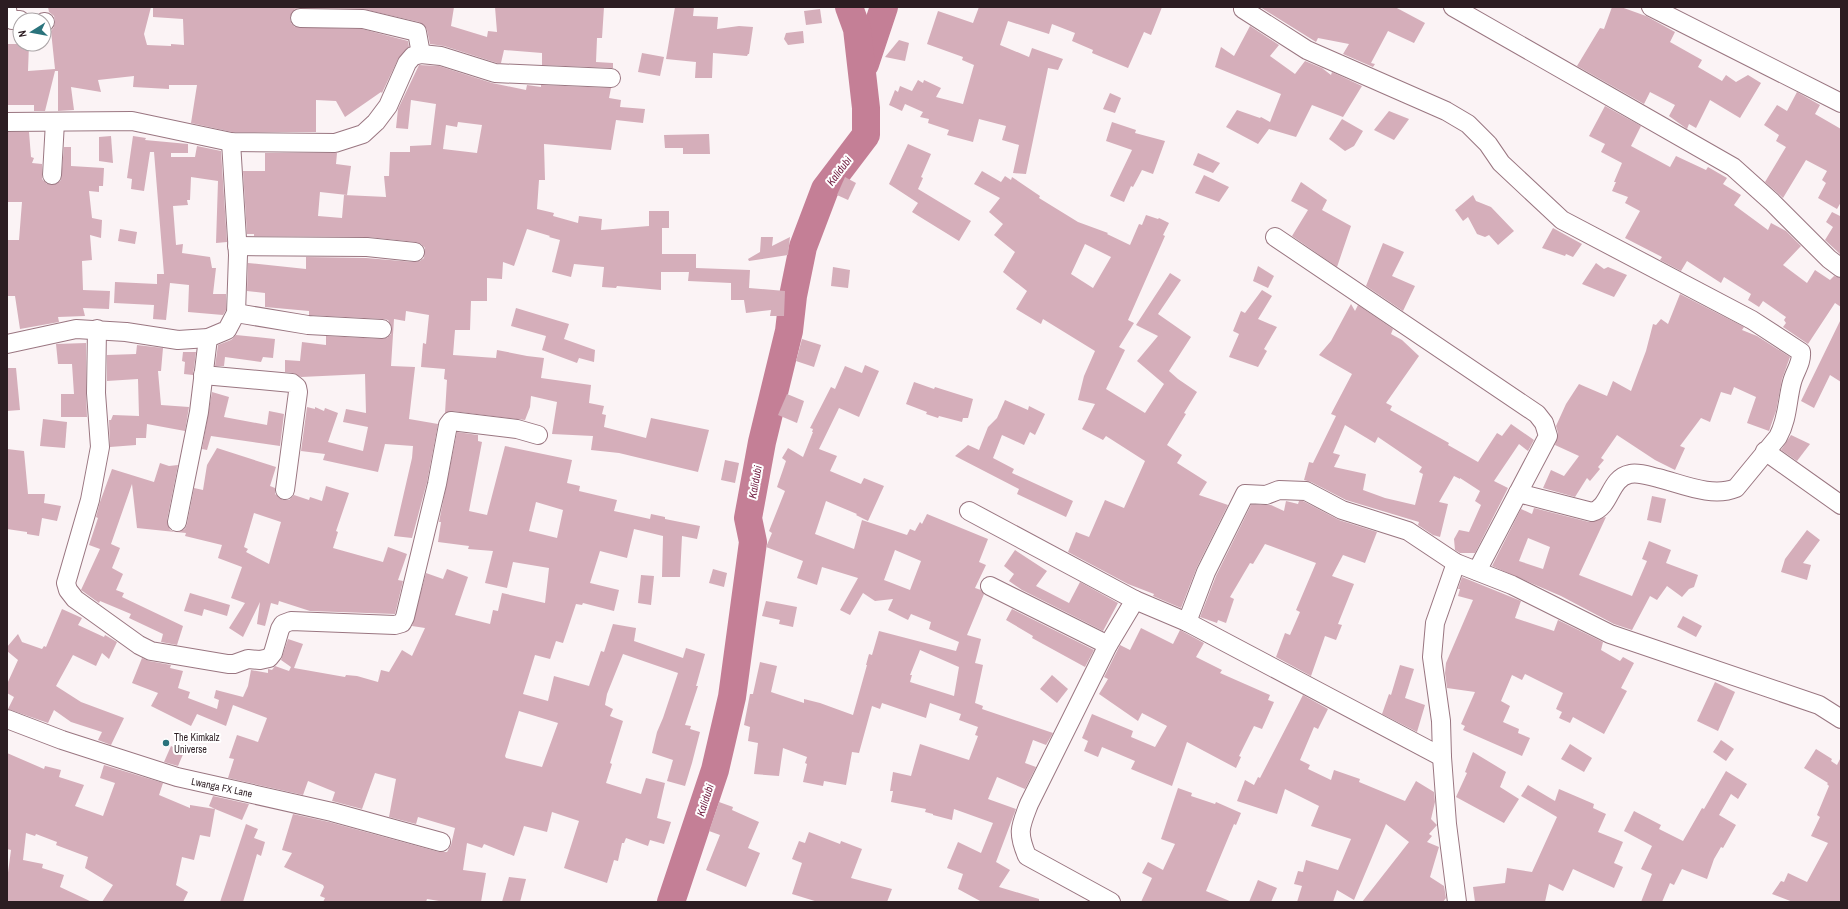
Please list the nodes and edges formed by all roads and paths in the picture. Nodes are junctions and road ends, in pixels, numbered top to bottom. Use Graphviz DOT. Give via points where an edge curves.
graph roads {
  1 [pos="1453,7"];
  2 [pos="1651,7"];
  3 [pos="1242,8"];
  4 [pos="7,9"];
  5 [pos="300,18"];
  6 [pos="12,20"];
  7 [pos="421,54"];
  8 [pos="611,78"];
  9 [pos="1841,103"];
  10 [pos="7,122"];
  11 [pos="55,122"];
  12 [pos="231,142"];
  13 [pos="52,175"];
  14 [pos="1276,237"];
  15 [pos="237,246"];
  16 [pos="415,252"];
  17 [pos="1841,268"];
  18 [pos="236,313"];
  19 [pos="97,329"];
  20 [pos="382,329"];
  21 [pos="208,338"];
  22 [pos="7,344"];
  23 [pos="203,375"];
  24 [pos="538,435"];
  25 [pos="1765,451"];
  26 [pos="285,490"];
  27 [pos="1518,493"];
  28 [pos="1841,505"];
  29 [pos="969,511"];
  30 [pos="177,522"];
  31 [pos="1456,563"];
  32 [pos="1477,571"];
  33 [pos="990,586"];
  34 [pos="1135,600"];
  35 [pos="1186,622"];
  36 [pos="1108,645"];
  37 [pos="7,719"];
  38 [pos="1841,719"];
  39 [pos="1442,757"];
  40 [pos="441,842"];
  41 [pos="1111,902"];
  42 [pos="1457,902"];
  1 -- 17 [label="street" via="1733,167"];
  2 -- 9 [label="street"];
  3 -- 25 [label="street" via="1307,50 1446,111 1468,124 1488,144 1501,163 1562,220 1752,320 1801,352 1783,428"];
  4 -- 6 [label="street"];
  5 -- 7 [label="street" via="363,19 417,32"];
  7 -- 8 [label="street" via="441,56 495,73"];
  7 -- 12 [label="street" via="413,56 407,63 388,106 363,134 335,143"];
  10 -- 11 [label="street"];
  11 -- 12 [label="street" via="132,121"];
  11 -- 13 [label="street"];
  12 -- 15 [label="street"];
  14 -- 27 [label="street" via="1537,414 1544,423 1548,436"];
  15 -- 16 [label="street" via="367,247"];
  15 -- 18 [label="street"];
  18 -- 20 [label="street" via="308,325"];
  18 -- 21 [label="street" via="227,330"];
  19 -- 21 [label="street" via="178,340"];
  19 -- 22 [label="street" via="76,329"];
  19 -- 24 [label="street" via="96,393 100,447 90,500 66,583 68,590 76,599 151,651 234,664 248,658 269,658 280,629 283,624 291,621 395,625 402,623 448,425 454,420 517,429"];
  21 -- 23 [label="street"];
  23 -- 26 [label="street" via="292,383 297,387"];
  23 -- 30 [label="street" via="199,412"];
  25 -- 27 [label="street" via="1736,488 1726,492 1711,491 1643,474 1629,474 1610,491 1603,506 1592,512"];
  25 -- 28 [label="street"];
  27 -- 32 [label="street"];
  29 -- 34 [label="street"];
  31 -- 32 [label="street"];
  31 -- 35 [label="street" via="1408,531 1342,510 1306,492 1279,490 1266,495 1245,494 1206,572"];
  31 -- 39 [label="street" via="1435,623 1432,657 1442,721"];
  32 -- 38 [label="street" via="1512,585 1610,634 1819,705"];
  33 -- 36 [label="street"];
  34 -- 35 [label="street"];
  34 -- 36 [label="street"];
  35 -- 39 [label="street"];
  36 -- 41 [label="street" via="1020,827 1027,856"];
  37 -- 40 [label="street, Lwanga FX Lane" via="62,740 177,777 324,810"];
  39 -- 42 [label="street"];
}
